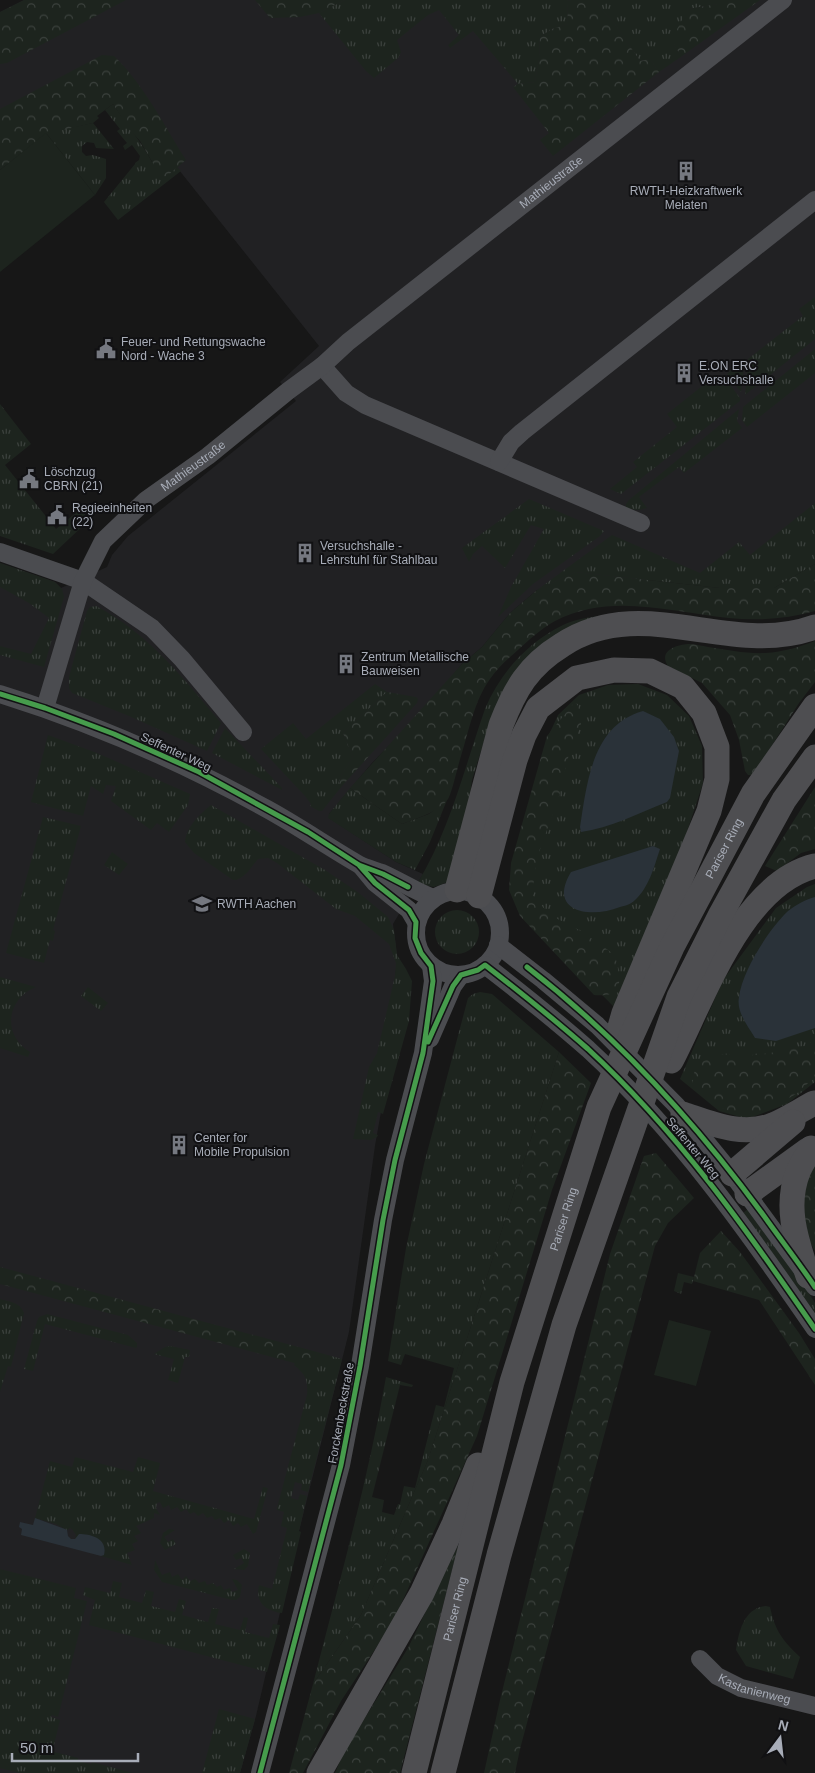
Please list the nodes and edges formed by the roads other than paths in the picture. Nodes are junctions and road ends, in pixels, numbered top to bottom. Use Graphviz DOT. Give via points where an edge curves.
graph roads {
  1 [pos="784,0"];
  2 [pos="815,200"];
  3 [pos="322,366"];
  4 [pos="499,462"];
  5 [pos="641,522"];
  6 [pos="0,552"];
  7 [pos="83,580"];
  8 [pos="815,627"];
  9 [pos="0,694"];
  10 [pos="815,706"];
  11 [pos="45,708"];
  12 [pos="243,732"];
  13 [pos="815,757"];
  14 [pos="359,865"];
  15 [pos="815,866"];
  16 [pos="468,893"];
  17 [pos="433,898"];
  18 [pos="416,922"];
  19 [pos="498,945"];
  20 [pos="485,965"];
  21 [pos="431,966"];
  22 [pos="461,975"];
  23 [pos="423,1053"];
  24 [pos="815,1103"];
  25 [pos="600,1107"];
  26 [pos="675,1116"];
  27 [pos="629,1139"];
  28 [pos="813,1146"];
  29 [pos="723,1181"];
  30 [pos="738,1200"];
  31 [pos="811,1282"];
  32 [pos="815,1329"];
  33 [pos="512,1382"];
  34 [pos="499,1554"];
  35 [pos="700,1659"];
  36 [pos="815,1706"];
  37 [pos="260,1773"];
  38 [pos="319,1773"];
  39 [pos="414,1773"];
  40 [pos="443,1773"];
  41 [pos="461,1773"];
  1 -- 3 [label="street, Mathieustraße" via="348,342"];
  2 -- 4 [label="street" via="522,432 511,442"];
  3 -- 4 [label="street" via="346,393 365,405"];
  3 -- 7 [label="street, Mathieustraße" via="134,510 103,541"];
  4 -- 5 [label="street"];
  6 -- 7 [label="street"];
  7 -- 11 [label="street"];
  7 -- 12 [label="street" via="152,628"];
  8 -- 16 [label="highway" via="767,636 625,623 599,627 574,636 555,649 527,674 516,690 501,725"];
  9 -- 11 [label="street, Seffenter Weg"];
  10 -- 25 [label="highway, Pariser Ring" via="753,794 672,948"];
  11 -- 14 [label="street, Seffenter Weg" via="199,772 308,832"];
  13 -- 27 [label="highway" via="784,800 679,997"];
  14 -- 17 [label="street, Seffenter Weg"];
  14 -- 18 [label="street, Seffenter Weg" via="375,883 409,910"];
  15 -- 27 [label="highway" via="803,869 772,890 735,935"];
  16 -- 17 [label="street" via="445,892"];
  16 -- 19 [label="street" via="490,905 497,917"];
  16 -- 25 [label="highway" via="524,735 538,708 577,678 614,670 650,671 683,687 704,713 717,747 717,779 709,811 624,1013"];
  17 -- 18 [label="street"];
  18 -- 21 [label="street" via="420,954"];
  19 -- 20 [label="street"];
  19 -- 26 [label="street, Seffenter Weg" via="597,1025"];
  20 -- 22 [label="street"];
  20 -- 26 [label="street, Seffenter Weg"];
  21 -- 22 [label="street" via="445,973"];
  21 -- 23 [label="street, Forckenbeckstraße"];
  22 -- 23 [label="street, Forckenbeckstraße"];
  23 -- 37 [label="street, Forckenbeckstraße" via="383,1220 342,1466"];
  24 -- 26 [label="highway" via="774,1125 743,1130"];
  24 -- 29 [label="highway"];
  25 -- 33 [label="highway, Pariser Ring"];
  26 -- 29 [label="street, Seffenter Weg"];
  26 -- 29 [label="street, Seffenter Weg"];
  27 -- 34 [label="highway" via="564,1325"];
  28 -- 30 [label="highway"];
  28 -- 31 [label="highway" via="798,1171 792,1193 792,1218"];
  29 -- 30 [label="street, Seffenter Weg"];
  30 -- 31 [label="street, Seffenter Weg"];
  30 -- 32 [label="street, Seffenter Weg"];
  33 -- 38 [label="highway" via="454,1524 422,1592"];
  33 -- 39 [label="highway, Pariser Ring"];
  34 -- 40 [label="highway"];
  34 -- 41 [label="highway"];
  35 -- 36 [label="street, Kastanienweg" via="717,1676 741,1688"];
}
